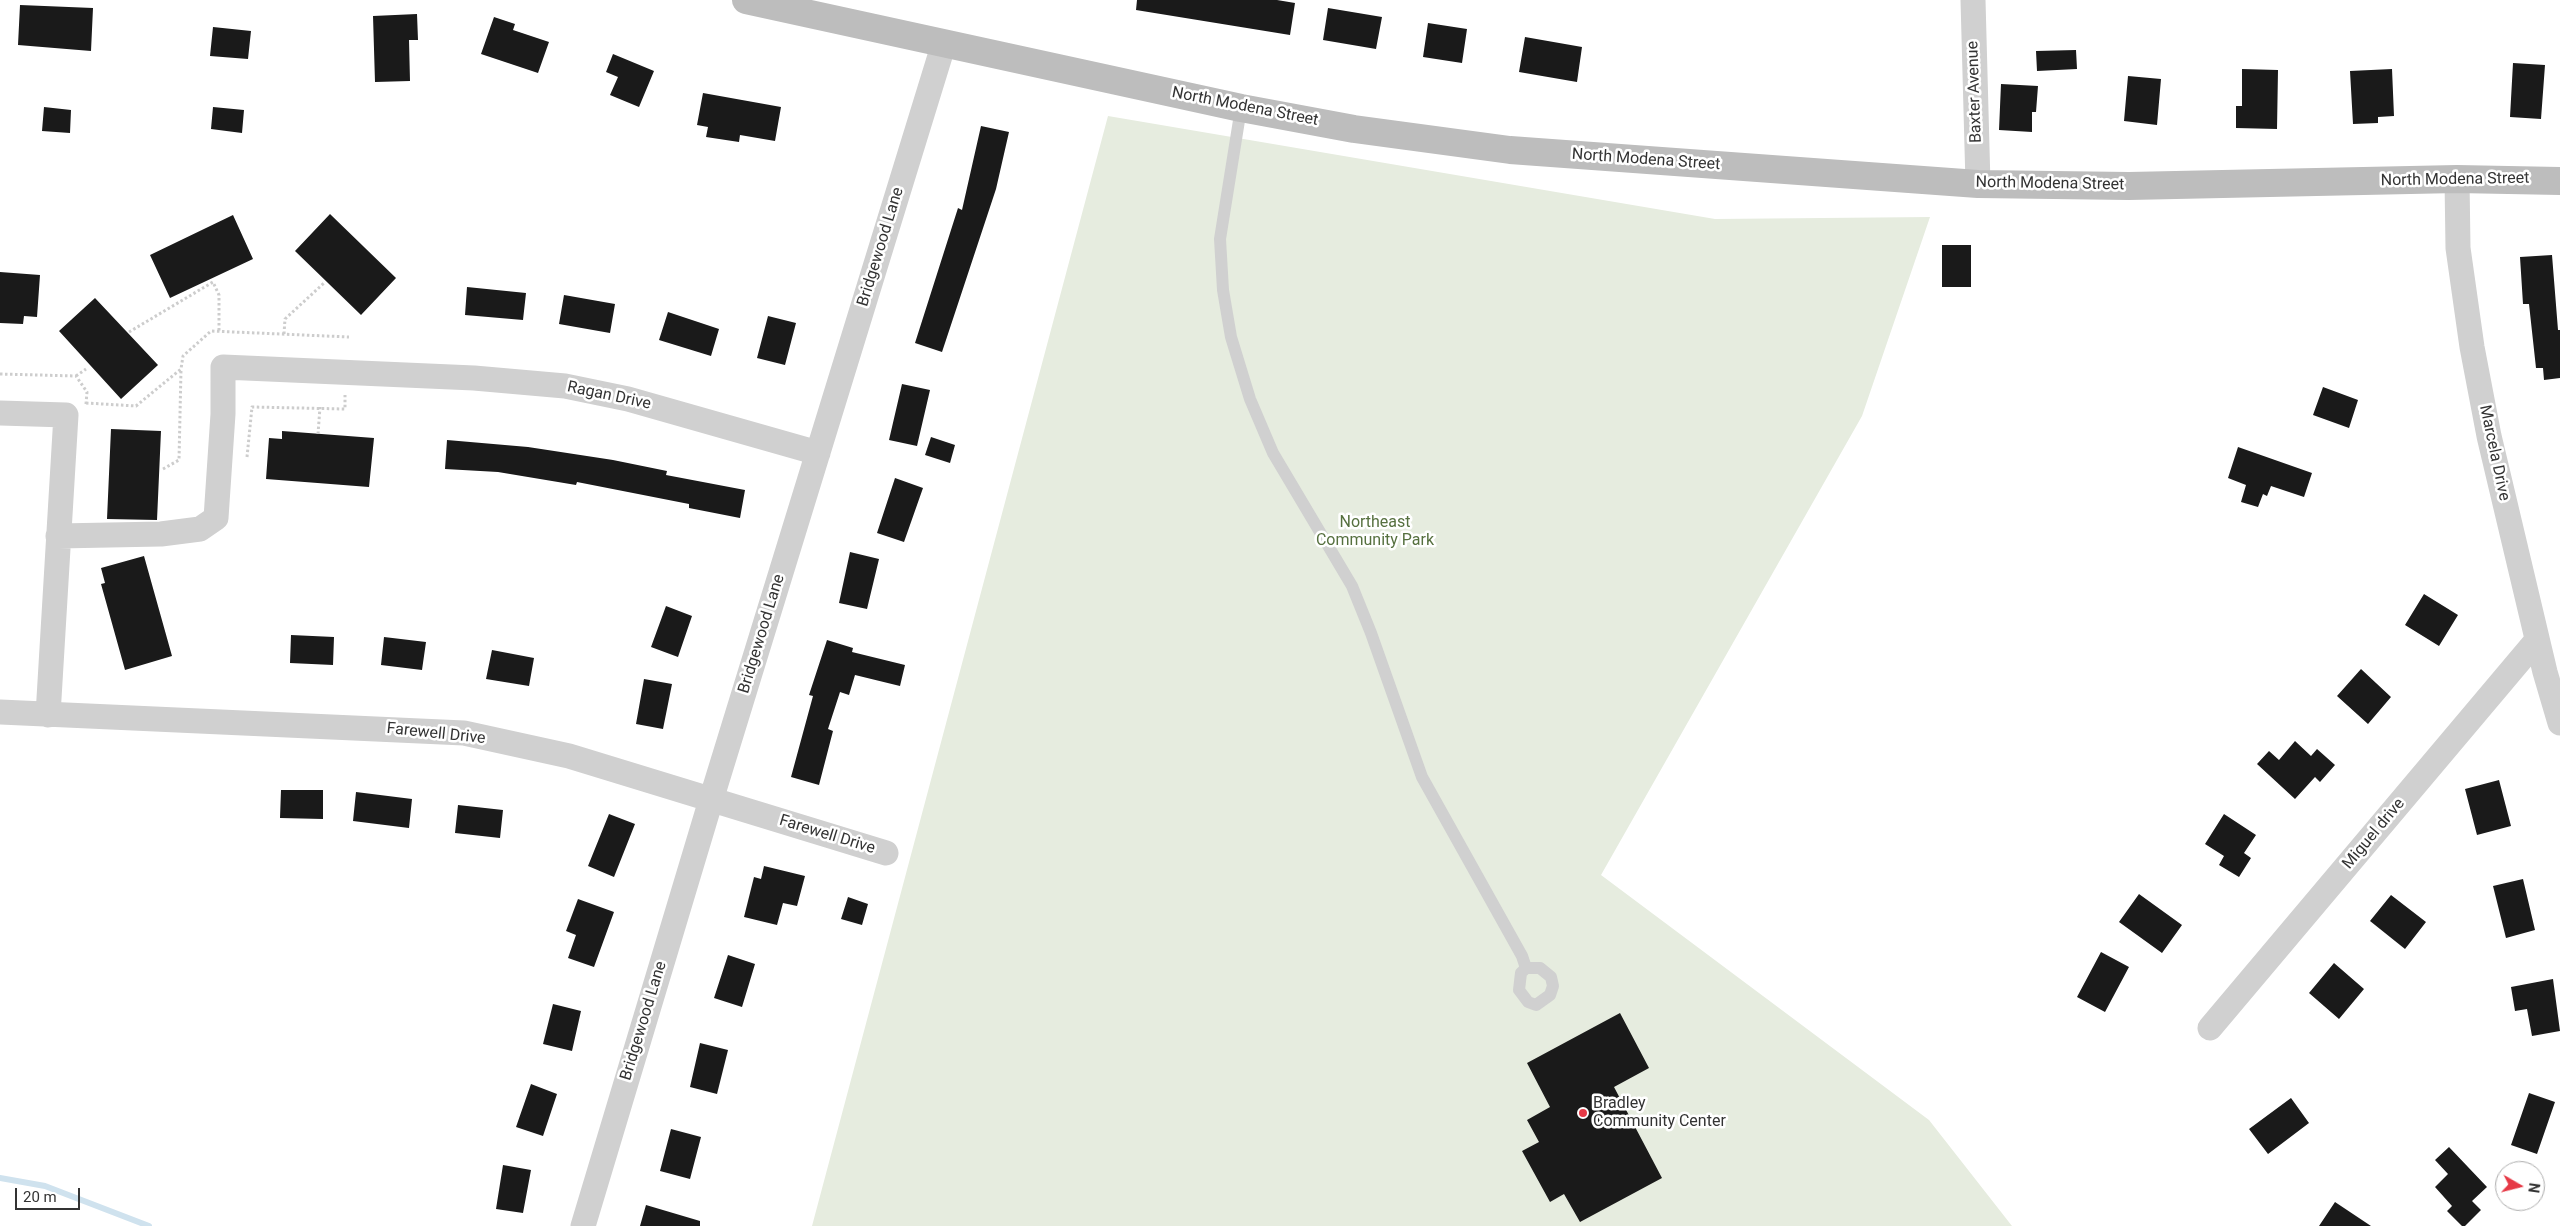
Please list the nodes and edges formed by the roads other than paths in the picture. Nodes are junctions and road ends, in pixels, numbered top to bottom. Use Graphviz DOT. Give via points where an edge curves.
graph roads {
  1 [pos="746,0"];
  2 [pos="1973,0"];
  3 [pos="944,43"];
  4 [pos="1241,108"];
  5 [pos="2457,179"];
  6 [pos="2560,181"];
  7 [pos="1978,184"];
  8 [pos="0,413"];
  9 [pos="818,453"];
  10 [pos="58,536"];
  11 [pos="2537,640"];
  12 [pos="0,712"];
  13 [pos="48,714"];
  14 [pos="2560,723"];
  15 [pos="711,800"];
  16 [pos="886,853"];
  17 [pos="1526,968"];
  18 [pos="2210,1028"];
  19 [pos="583,1226"];
  1 -- 3 [label="street, North Modena Street"];
  2 -- 7 [label="street, Baxter Avenue"];
  3 -- 4 [label="street, North Modena Street"];
  3 -- 9 [label="street, Bridgewood Lane"];
  4 -- 7 [label="street, North Modena Street" via="1354,129 1510,150"];
  4 -- 17 [label="lane" via="1220,239 1223,290 1231,336 1250,399 1277,460 1352,586 1372,633 1422,777"];
  5 -- 6 [label="street, North Modena Street"];
  5 -- 7 [label="street, North Modena Street" via="2129,186"];
  5 -- 11 [label="street, Marcela Drive" via="2458,248 2472,347 2489,436"];
  8 -- 10 [label="street" via="66,415"];
  9 -- 10 [label="street, Ragan Drive" via="628,399 565,386 474,378 223,367 216,518 200,529"];
  9 -- 15 [label="street, Bridgewood Lane"];
  10 -- 13 [label="street"];
  11 -- 14 [label="street, Marcela Drive"];
  11 -- 18 [label="street, Miguel drive"];
  12 -- 13 [label="street, Farewell Drive"];
  13 -- 15 [label="street, Farewell Drive" via="464,733 569,756"];
  15 -- 16 [label="street, Farewell Drive"];
  15 -- 19 [label="street, Bridgewood Lane"];
}
